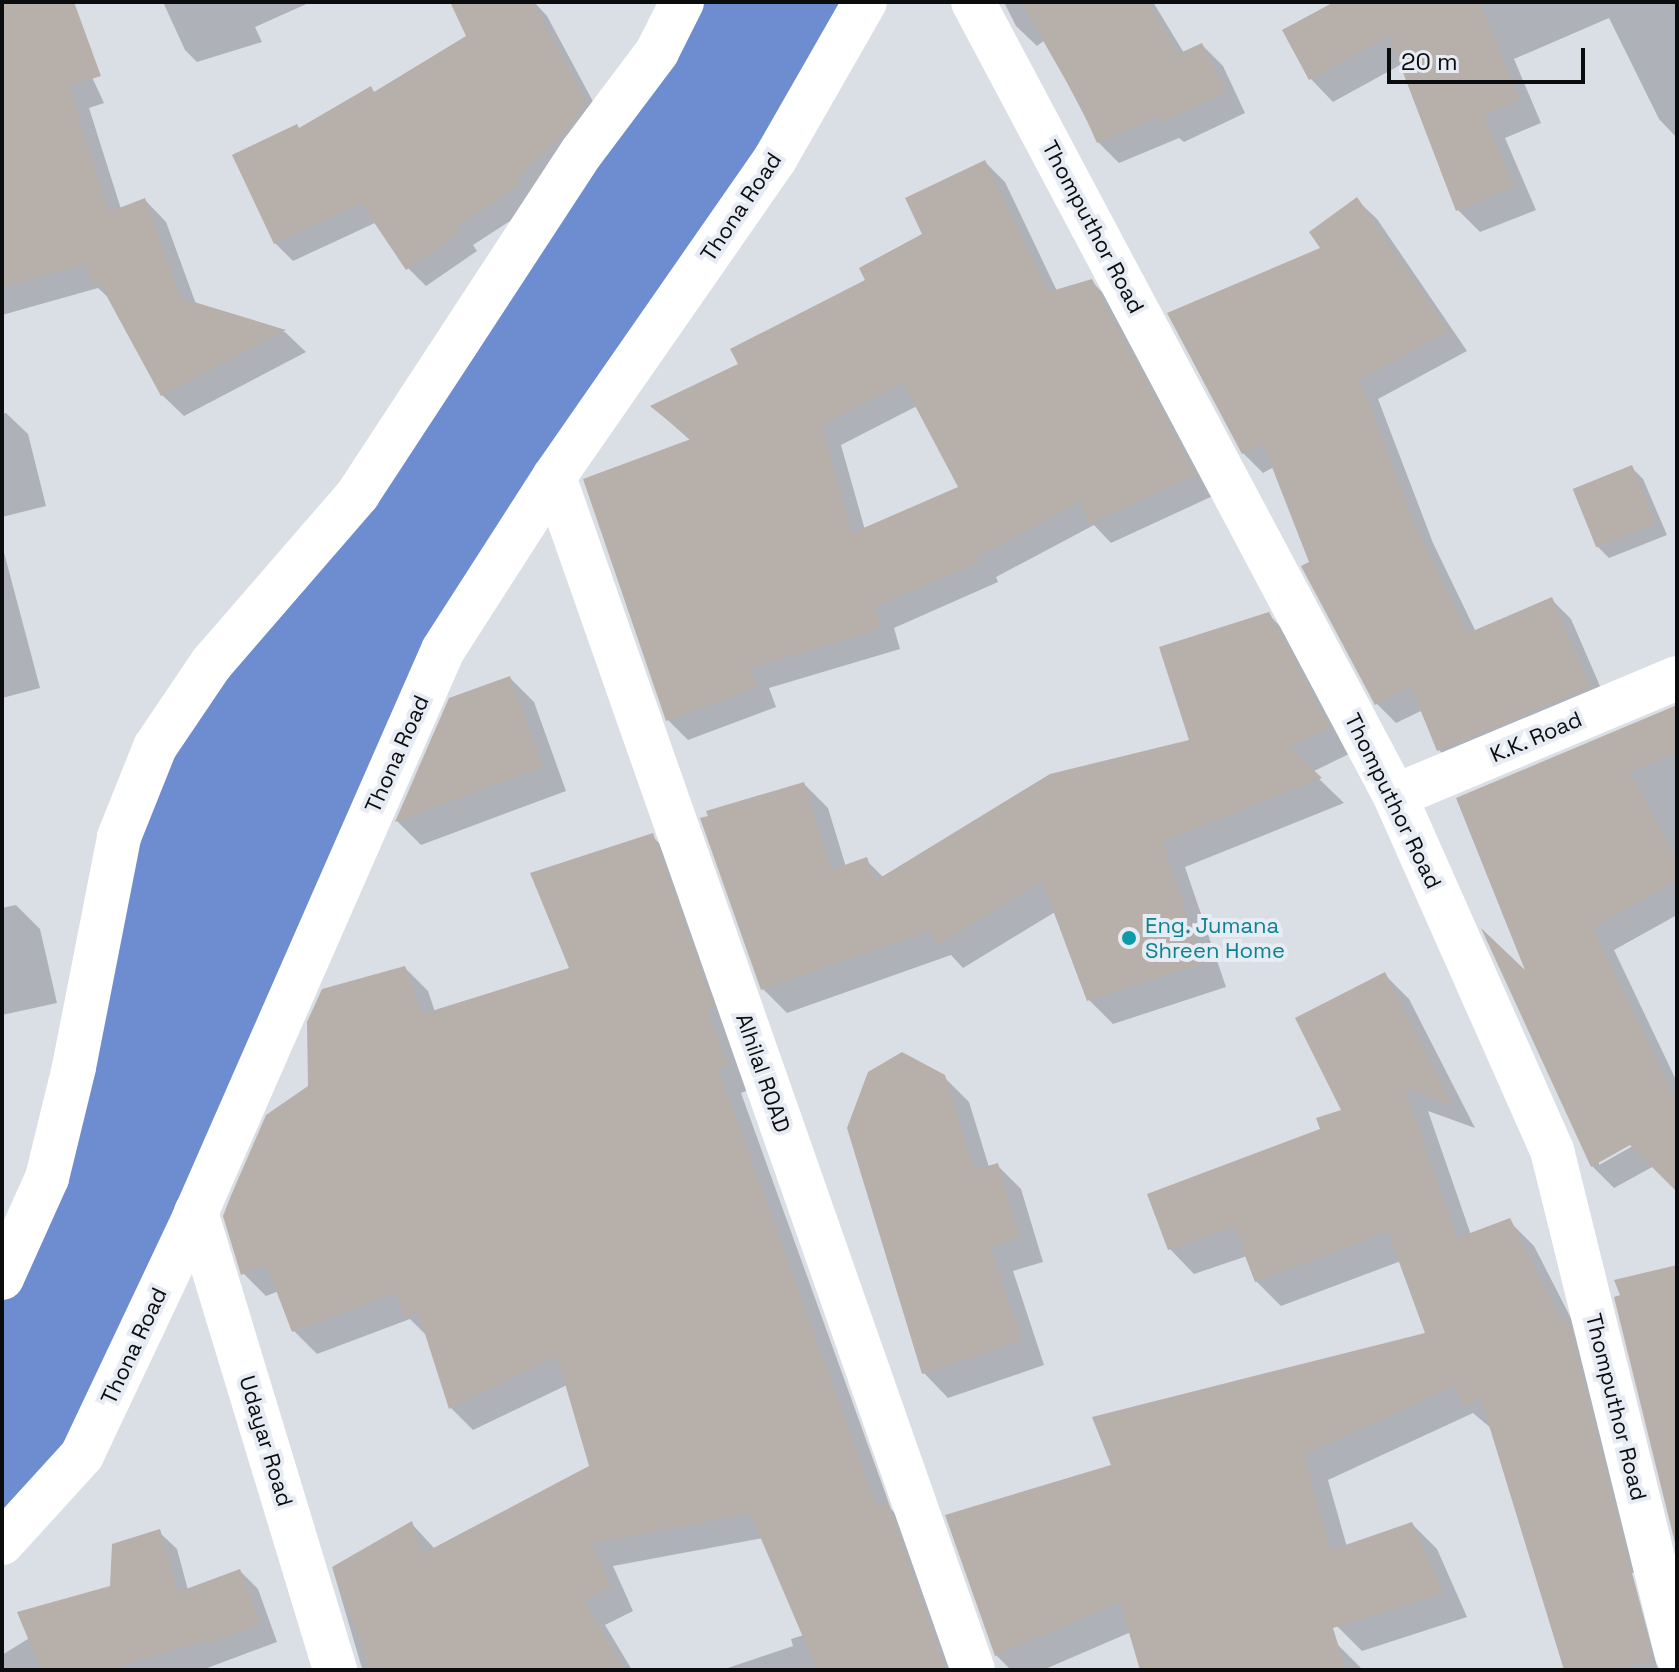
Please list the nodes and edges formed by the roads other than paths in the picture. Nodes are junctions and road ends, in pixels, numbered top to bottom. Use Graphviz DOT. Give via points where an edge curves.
graph roads {
  1 [pos="682,2"];
  2 [pos="865,2"];
  3 [pos="973,2"];
  4 [pos="554,477"];
  5 [pos="1677,678"];
  6 [pos="1395,796"];
  7 [pos="196,1212"];
  8 [pos="2,1278"];
  9 [pos="2,1543"];
  10 [pos="1669,1584"];
  11 [pos="1677,1655"];
  12 [pos="335,1670"];
  13 [pos="973,1670"];
  1 -- 8 [label="street" via="657,52 582,152 358,494 211,664 155,747 119,837 47,1178"];
  2 -- 4 [label="street, Thona Road" via="775,159"];
  3 -- 6 [label="street, Thomputhor Road"];
  4 -- 7 [label="street, Thona Road" via="443,650"];
  4 -- 13 [label="street, Alhilal ROAD"];
  5 -- 6 [label="street, K.K. Road"];
  6 -- 10 [label="street, Thomputhor Road" via="1552,1150"];
  7 -- 9 [label="street, Thona Road" via="82,1455"];
  7 -- 12 [label="street, Udayar Road"];
  10 -- 11 [label="street, Thomputhor Road"];
}
